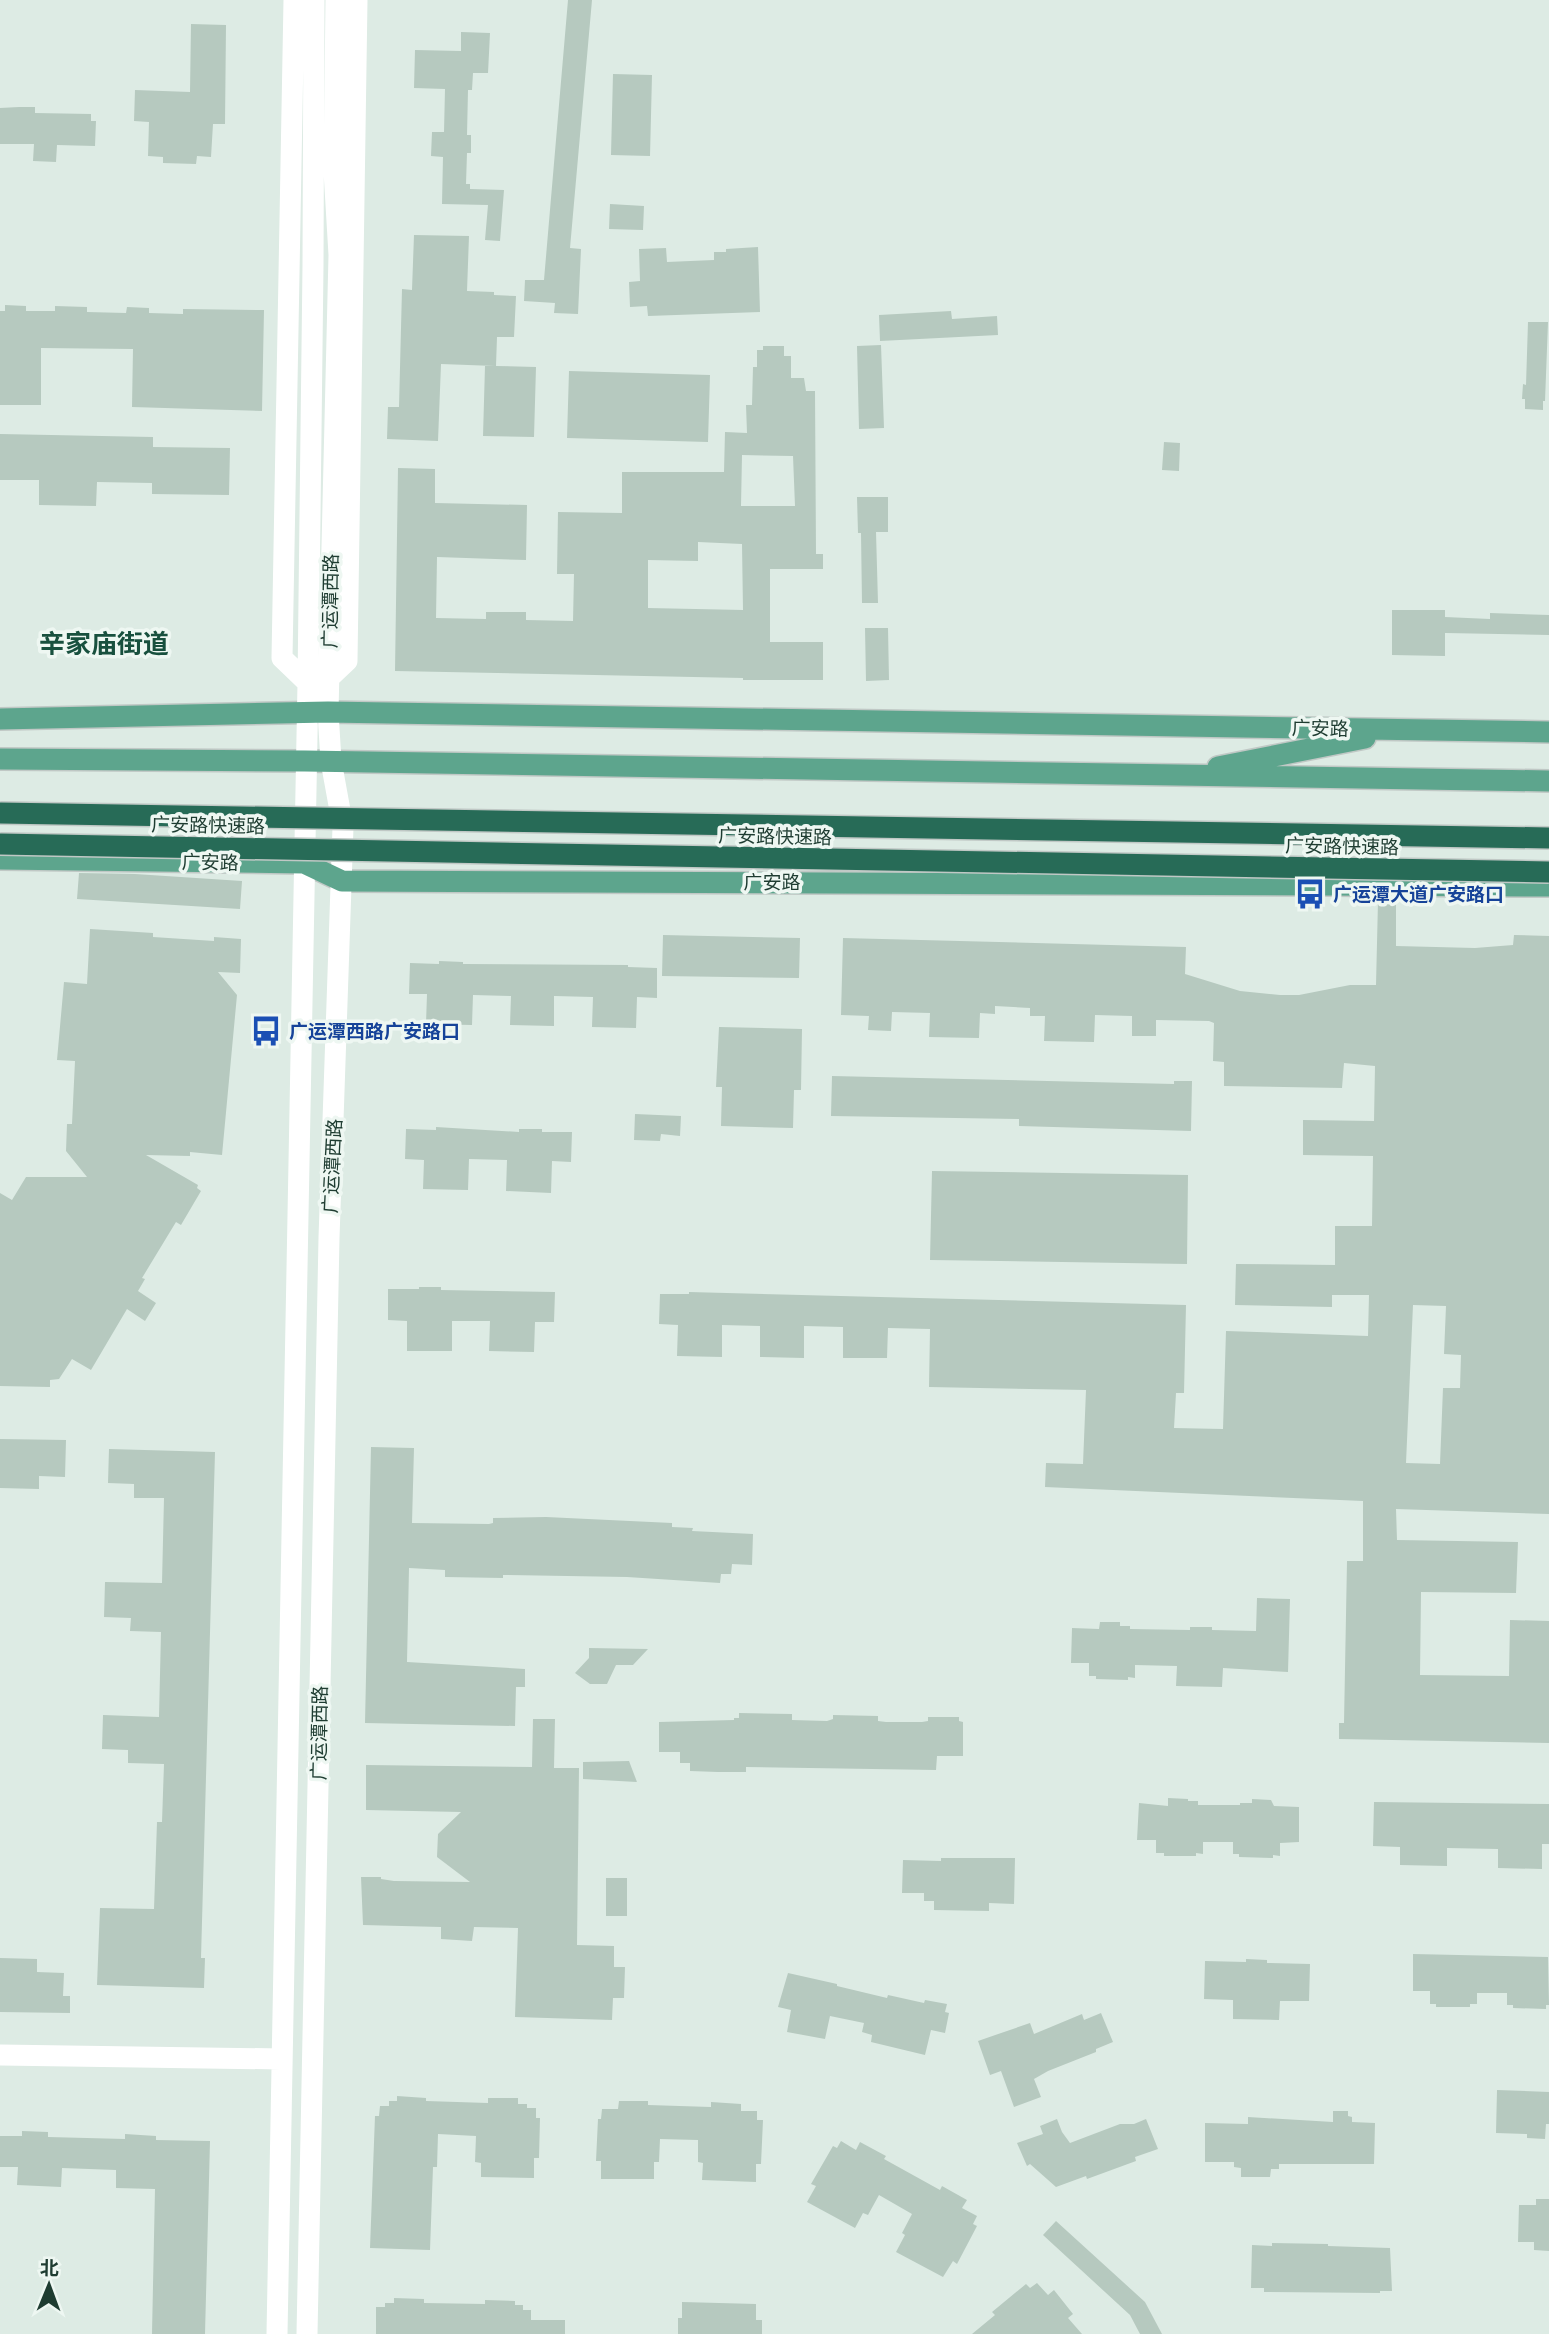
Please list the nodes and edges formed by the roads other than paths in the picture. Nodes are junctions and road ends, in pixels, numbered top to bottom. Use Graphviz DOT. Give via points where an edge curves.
graph roads {
  1 [pos="294,0"];
  2 [pos="314,0"];
  3 [pos="336,0"];
  4 [pos="357,0"];
  5 [pos="318,681"];
  6 [pos="317,712"];
  7 [pos="0,719"];
  8 [pos="1404,730"];
  9 [pos="1549,732"];
  10 [pos="0,759"];
  11 [pos="305,761"];
  12 [pos="331,761"];
  13 [pos="1178,775"];
  14 [pos="1549,781"];
  15 [pos="0,813"];
  16 [pos="0,823"];
  17 [pos="305,826"];
  18 [pos="344,827"];
  19 [pos="1549,828"];
  20 [pos="1549,838"];
  21 [pos="0,844"];
  22 [pos="0,859"];
  23 [pos="304,863"];
  24 [pos="1549,872"];
  25 [pos="342,881"];
  26 [pos="1549,886"];
  27 [pos="0,2054"];
  28 [pos="281,2059"];
  29 [pos="277,2334"];
  30 [pos="307,2334"];
  1 -- 5 [label="street" via="282,658"];
  2 -- 5 [label="street, 广运潭西路"];
  3 -- 5 [label="street, 广运潭西路" via="334,171 339,255"];
  4 -- 5 [label="street" via="347,661"];
  5 -- 6 [label="street, 广运潭西路"];
  6 -- 7 [label="main road, 广安路"];
  6 -- 8 [label="main road, 广安路"];
  6 -- 11 [label="street, 广运潭西路"];
  6 -- 12 [label="street, 广运潭西路"];
  8 -- 9 [label="main road, 广安路"];
  8 -- 13 [label="main road"];
  10 -- 11 [label="main road"];
  11 -- 12 [label="main road"];
  11 -- 17 [label="street, 广运潭西路"];
  12 -- 13 [label="main road"];
  12 -- 18 [label="street, 广运潭西路"];
  13 -- 14 [label="main road"];
  15 -- 20 [label="highway, 广安路快速路, bridge"];
  16 -- 17 [label="main road"];
  17 -- 18 [label="main road"];
  17 -- 23 [label="street, 广运潭西路"];
  18 -- 19 [label="main road"];
  18 -- 25 [label="street, 广运潭西路"];
  21 -- 24 [label="highway, 广安路快速路, bridge"];
  22 -- 23 [label="main road, 广安路"];
  23 -- 25 [label="main road, 广安路"];
  23 -- 28 [label="street, 广运潭西路"];
  25 -- 26 [label="main road, 广安路"];
  25 -- 30 [label="street, 广运潭西路" via="328,1266"];
  27 -- 28 [label="street"];
  28 -- 29 [label="street, 广运潭西路"];
}
